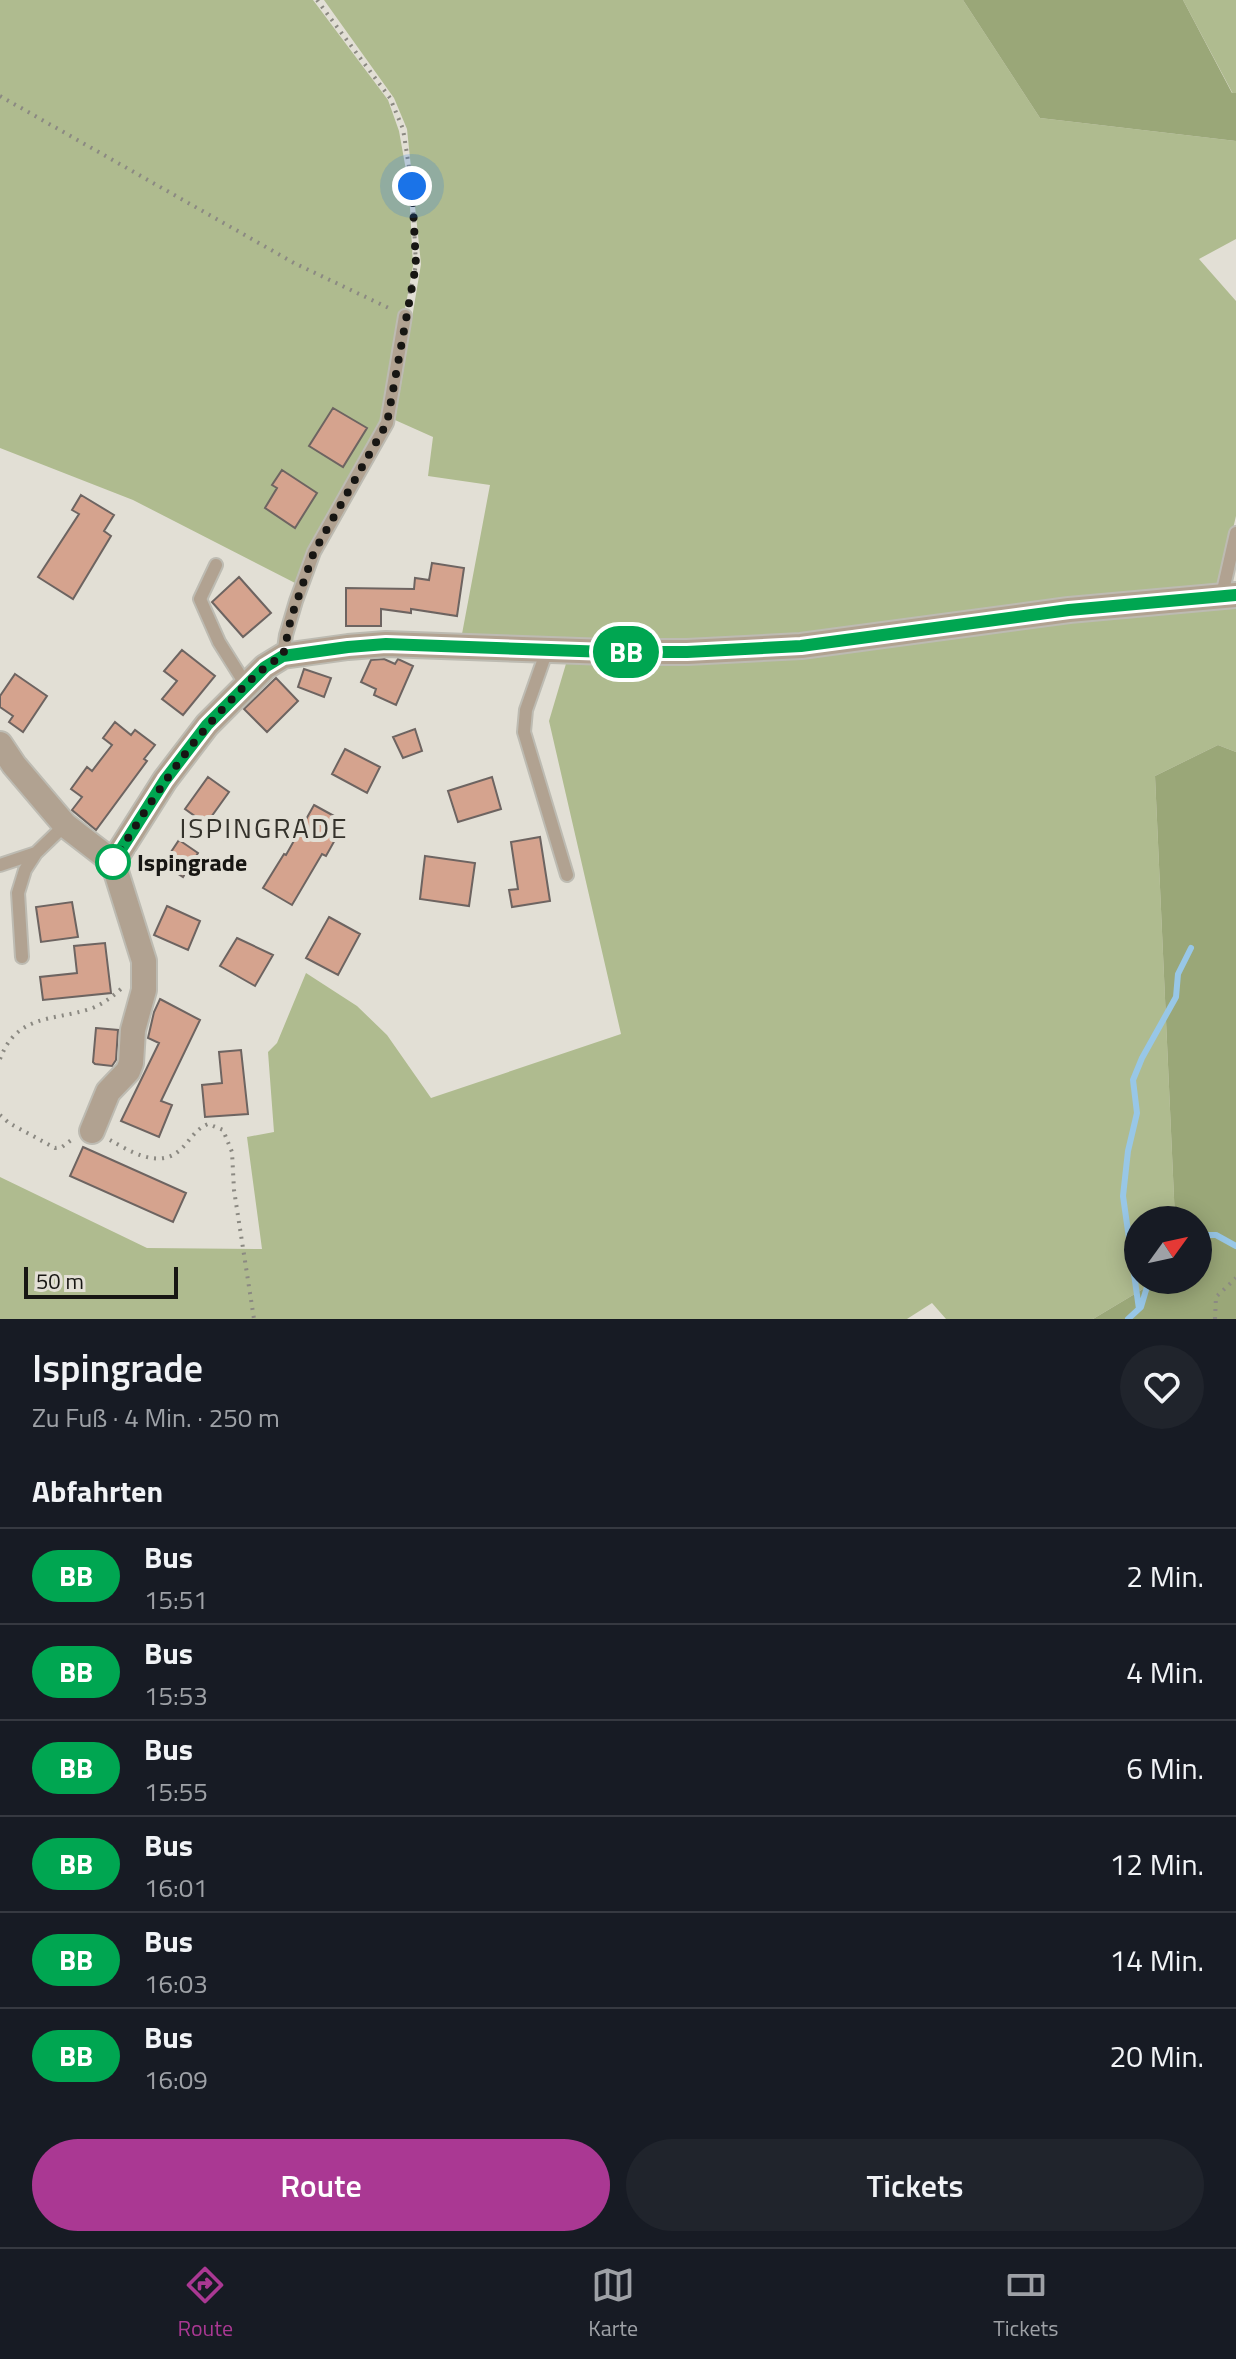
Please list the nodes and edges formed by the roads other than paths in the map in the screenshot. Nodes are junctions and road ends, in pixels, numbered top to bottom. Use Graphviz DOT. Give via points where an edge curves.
graph roads {
  1 [pos="405,316"];
  2 [pos="1236,533"];
  3 [pos="216,565"];
  4 [pos="1229,595"];
  5 [pos="547,650"];
  6 [pos="283,656"];
  7 [pos="246,685"];
  8 [pos="0,744"];
  9 [pos="65,825"];
  10 [pos="36,853"];
  11 [pos="113,862"];
  12 [pos="0,865"];
  13 [pos="567,875"];
  14 [pos="22,957"];
  15 [pos="92,1131"];
  1 -- 6 [label="lane" via="387,423 314,552"];
  2 -- 4 [label="lane"];
  3 -- 7 [label="lane" via="200,599"];
  4 -- 5 [label="street" via="1069,610 801,646 687,652"];
  5 -- 6 [label="street" via="386,644"];
  5 -- 13 [label="lane" via="526,710 524,732"];
  6 -- 7 [label="street"];
  7 -- 11 [label="street" via="165,780"];
  8 -- 9 [label="street"];
  9 -- 10 [label="lane"];
  9 -- 11 [label="street"];
  10 -- 12 [label="lane"];
  10 -- 14 [label="lane" via="19,882"];
  11 -- 15 [label="street" via="144,961 144,990 131,1063 108,1092"];
}
